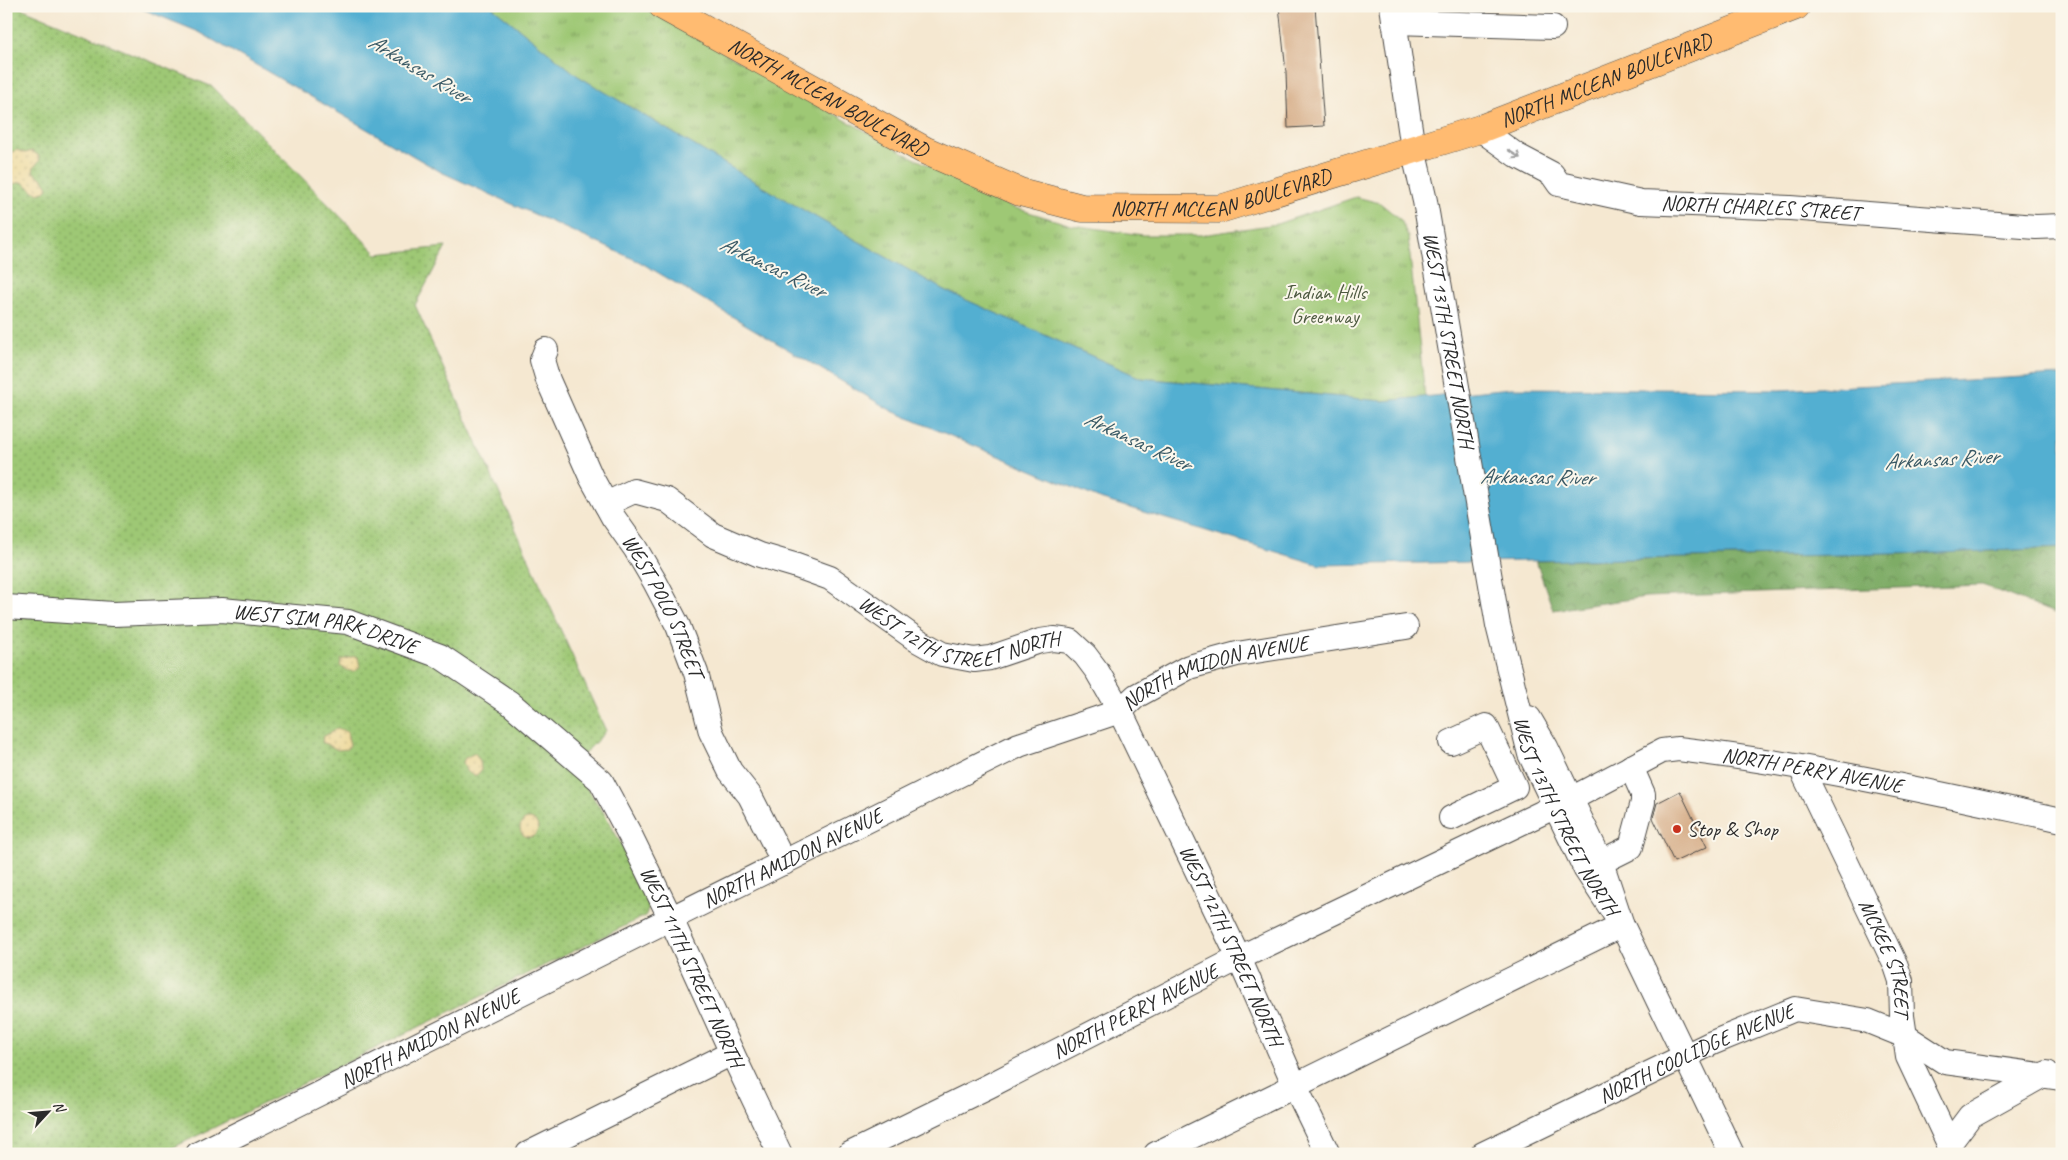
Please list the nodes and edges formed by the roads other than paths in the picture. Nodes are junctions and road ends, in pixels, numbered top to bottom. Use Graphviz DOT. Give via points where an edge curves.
graph roads {
  1 [pos="663,6"];
  2 [pos="1796,6"];
  3 [pos="1393,14"];
  4 [pos="1553,27"];
  5 [pos="1480,129"];
  6 [pos="1413,149"];
  7 [pos="2062,226"];
  8 [pos="546,350"];
  9 [pos="606,504"];
  10 [pos="6,607"];
  11 [pos="1406,628"];
  12 [pos="1120,711"];
  13 [pos="1451,742"];
  14 [pos="1630,767"];
  15 [pos="1801,768"];
  16 [pos="601,781"];
  17 [pos="1563,803"];
  18 [pos="1451,818"];
  19 [pos="2062,820"];
  20 [pos="1601,862"];
  21 [pos="784,863"];
  22 [pos="671,919"];
  23 [pos="1622,925"];
  24 [pos="1239,958"];
  25 [pos="1905,1036"];
  26 [pos="732,1053"];
  27 [pos="1686,1057"];
  28 [pos="2056,1073"];
  29 [pos="1295,1086"];
  30 [pos="228,1147"];
  31 [pos="1949,1149"];
  32 [pos="198,1154"];
  33 [pos="528,1154"];
  34 [pos="780,1154"];
  35 [pos="850,1154"];
  36 [pos="1156,1154"];
  37 [pos="1328,1154"];
  38 [pos="1483,1154"];
  39 [pos="1732,1154"];
  1 -- 6 [label="main road, NORTH MCLEAN BOULEVARD" via="924,150 1020,192 1082,208 1220,209"];
  2 -- 5 [label="main road, NORTH MCLEAN BOULEVARD"];
  3 -- 4 [label="street"];
  3 -- 6 [label="street, WEST 13TH STREET NORTH"];
  5 -- 6 [label="main road, NORTH MCLEAN BOULEVARD"];
  5 -- 7 [label="street, NORTH CHARLES STREET, one-way" via="1516,155 1552,174 1559,184 1641,202"];
  6 -- 17 [label="street, WEST 13TH STREET NORTH" via="1425,201 1498,625 1530,754"];
  8 -- 9 [label="street, WEST POLO STREET" via="542,360 548,380"];
  9 -- 12 [label="street, WEST 12TH STREET NORTH" via="634,492 667,500 714,535 760,555 830,578 942,654 974,660 990,658 1040,641 1070,641 1097,671"];
  9 -- 21 [label="street, WEST POLO STREET" via="655,582 678,626 696,673 711,732 730,771 750,796"];
  10 -- 16 [label="street, WEST SIM PARK DRIVE" via="113,614 222,610 348,622 440,656 514,707"];
  11 -- 12 [label="street, NORTH AMIDON AVENUE" via="1237,654 1189,667 1136,696"];
  12 -- 21 [label="street, NORTH AMIDON AVENUE" via="1020,745"];
  12 -- 24 [label="street, WEST 12TH STREET NORTH"];
  13 -- 18 [label="street" via="1486,726 1515,787"];
  14 -- 15 [label="street, NORTH PERRY AVENUE" via="1662,751 1678,749"];
  14 -- 17 [label="street, NORTH PERRY AVENUE"];
  14 -- 20 [label="street" via="1643,794 1631,847"];
  15 -- 19 [label="street, NORTH PERRY AVENUE"];
  15 -- 25 [label="street, MCKEE STREET" via="1896,966"];
  16 -- 22 [label="street, WEST 11TH STREET NORTH"];
  17 -- 20 [label="street, WEST 13TH STREET NORTH"];
  17 -- 23 [label="street, WEST 13TH STREET NORTH" via="1586,870"];
  17 -- 24 [label="street, NORTH PERRY AVENUE"];
  20 -- 23 [label="street, WEST 13TH STREET NORTH"];
  21 -- 22 [label="street, NORTH AMIDON AVENUE"];
  22 -- 26 [label="street, WEST 11TH STREET NORTH"];
  22 -- 30 [label="street, NORTH AMIDON AVENUE"];
  23 -- 27 [label="street, WEST 13TH STREET NORTH"];
  23 -- 29 [label="street"];
  24 -- 29 [label="street, WEST 12TH STREET NORTH"];
  24 -- 35 [label="street, NORTH PERRY AVENUE"];
  25 -- 27 [label="street, NORTH COOLIDGE AVENUE" via="1868,1020 1795,1009"];
  25 -- 28 [label="street, NORTH COOLIDGE AVENUE" via="1945,1062"];
  25 -- 31 [label="street, MCKEE STREET" via="1908,1057"];
  26 -- 33 [label="street"];
  26 -- 34 [label="street, WEST 11TH STREET NORTH"];
  27 -- 38 [label="street, NORTH COOLIDGE AVENUE"];
  27 -- 39 [label="street, WEST 13TH STREET NORTH"];
  28 -- 31 [label="street" via="1970,1116"];
  29 -- 36 [label="street"];
  29 -- 37 [label="street, WEST 12TH STREET NORTH"];
  30 -- 32 [label="street, NORTH AMIDON AVENUE"];
}
